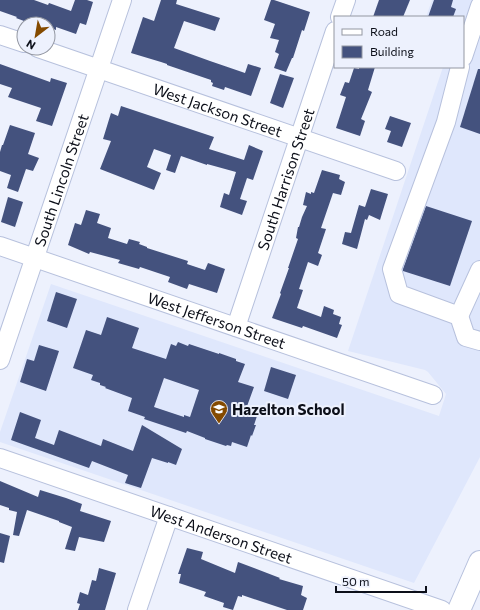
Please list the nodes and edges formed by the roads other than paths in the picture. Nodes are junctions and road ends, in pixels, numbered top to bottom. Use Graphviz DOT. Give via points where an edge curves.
graph roads {
  1 [pos="122,0"];
  2 [pos="346,0"];
  3 [pos="480,6"];
  4 [pos="340,16"];
  5 [pos="334,34"];
  6 [pos="0,35"];
  7 [pos="16,40"];
  8 [pos="56,54"];
  9 [pos="464,54"];
  10 [pos="460,68"];
  11 [pos="99,69"];
  12 [pos="299,137"];
  13 [pos="396,171"];
  14 [pos="0,246"];
  15 [pos="34,258"];
  16 [pos="480,270"];
  17 [pos="459,316"];
  18 [pos="236,327"];
  19 [pos="480,341"];
  20 [pos="0,360"];
  21 [pos="433,395"];
  22 [pos="0,458"];
  23 [pos="169,516"];
  24 [pos="480,562"];
  25 [pos="137,610"];
  26 [pos="442,610"];
  27 [pos="459,610"];
  1 -- 11 [label="street, South Lincoln Street"];
  2 -- 4 [label="street"];
  3 -- 9 [label="street"];
  5 -- 12 [label="street, South Harrison Street"];
  6 -- 7 [label="street"];
  8 -- 11 [label="street, West Jackson Street"];
  10 -- 17 [label="street" via="446,122 392,270 399,294"];
  11 -- 12 [label="street, West Jackson Street"];
  11 -- 15 [label="street, South Lincoln Street"];
  12 -- 13 [label="street, West Jackson Street"];
  12 -- 18 [label="street, South Harrison Street"];
  14 -- 15 [label="street, West Jefferson Street"];
  15 -- 18 [label="street, West Jefferson Street"];
  15 -- 20 [label="street, South Lincoln Street"];
  16 -- 17 [label="street"];
  17 -- 19 [label="street" via="466,337"];
  18 -- 21 [label="street, West Jefferson Street"];
  22 -- 23 [label="street, West Anderson Street"];
  23 -- 25 [label="street"];
  23 -- 26 [label="street, West Anderson Street"];
  24 -- 27 [label="highway"];
}
